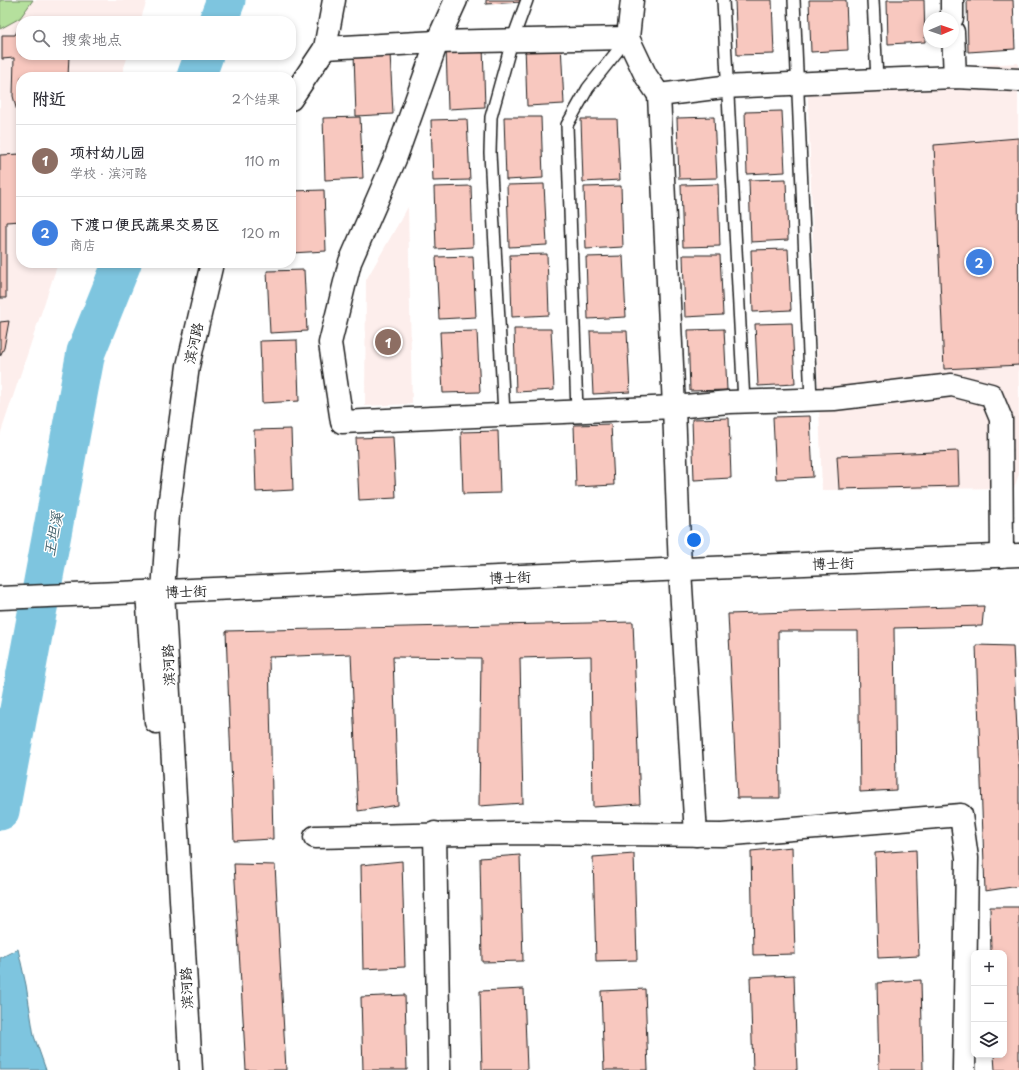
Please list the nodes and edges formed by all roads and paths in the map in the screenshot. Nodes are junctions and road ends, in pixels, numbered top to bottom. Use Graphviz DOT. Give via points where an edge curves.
graph roads {
  1 [pos="334,0"];
  2 [pos="456,0"];
  3 [pos="527,0"];
  4 [pos="632,0"];
  5 [pos="723,0"];
  6 [pos="794,0"];
  7 [pos="873,0"];
  8 [pos="952,0"];
  9 [pos="952,12"];
  10 [pos="628,38"];
  11 [pos="512,41"];
  12 [pos="437,42"];
  13 [pos="326,48"];
  14 [pos="954,48"];
  15 [pos="955,77"];
  16 [pos="877,80"];
  17 [pos="1019,80"];
  18 [pos="797,84"];
  19 [pos="728,87"];
  20 [pos="296,92"];
  21 [pos="659,96"];
  22 [pos="211,268"];
  23 [pos="811,400"];
  24 [pos="744,402"];
  25 [pos="674,407"];
  26 [pos="577,411"];
  27 [pos="504,414"];
  28 [pos="1011,556"];
  29 [pos="680,570"];
  30 [pos="149,592"];
  31 [pos="0,598"];
  32 [pos="435,833"];
  33 [pos="696,835"];
  34 [pos="315,837"];
  35 [pos="179,1070"];
  36 [pos="191,1070"];
  37 [pos="439,1070"];
  38 [pos="964,1070"];
  1 -- 13 [label="street"];
  2 -- 12 [label="street"];
  3 -- 11 [label="lane"];
  4 -- 10 [label="street"];
  5 -- 19 [label="lane"];
  6 -- 18 [label="lane"];
  7 -- 16 [label="lane"];
  8 -- 9 [label="street"];
  10 -- 11 [label="street"];
  10 -- 21 [label="street" via="646,76"];
  10 -- 26 [label="lane" via="588,88 567,125"];
  11 -- 12 [label="street"];
  11 -- 27 [label="lane" via="491,118 490,153"];
  12 -- 13 [label="street"];
  12 -- 27 [label="street" via="394,159 350,262 330,343 342,422"];
  13 -- 20 [label="street"];
  14 -- 15 [label="street"];
  15 -- 16 [label="street"];
  15 -- 17 [label="street"];
  16 -- 18 [label="street"];
  18 -- 19 [label="street"];
  18 -- 23 [label="lane"];
  19 -- 21 [label="street"];
  19 -- 24 [label="lane"];
  21 -- 25 [label="street"];
  22 -- 30 [label="street, 滨河路" via="188,366 168,514"];
  23 -- 24 [label="street"];
  23 -- 28 [label="street" via="952,385 991,394 1001,420"];
  24 -- 25 [label="street"];
  25 -- 26 [label="street"];
  25 -- 29 [label="street"];
  26 -- 27 [label="street"];
  28 -- 29 [label="street, 博士街"];
  29 -- 30 [label="street, 博士街"];
  29 -- 33 [label="street"];
  30 -- 31 [label="street, 博士街"];
  30 -- 35 [label="street"];
  30 -- 36 [label="street, 滨河路"];
  32 -- 33 [label="street"];
  32 -- 34 [label="street"];
  32 -- 37 [label="street"];
  33 -- 38 [label="street" via="961,815 967,858"];
}
